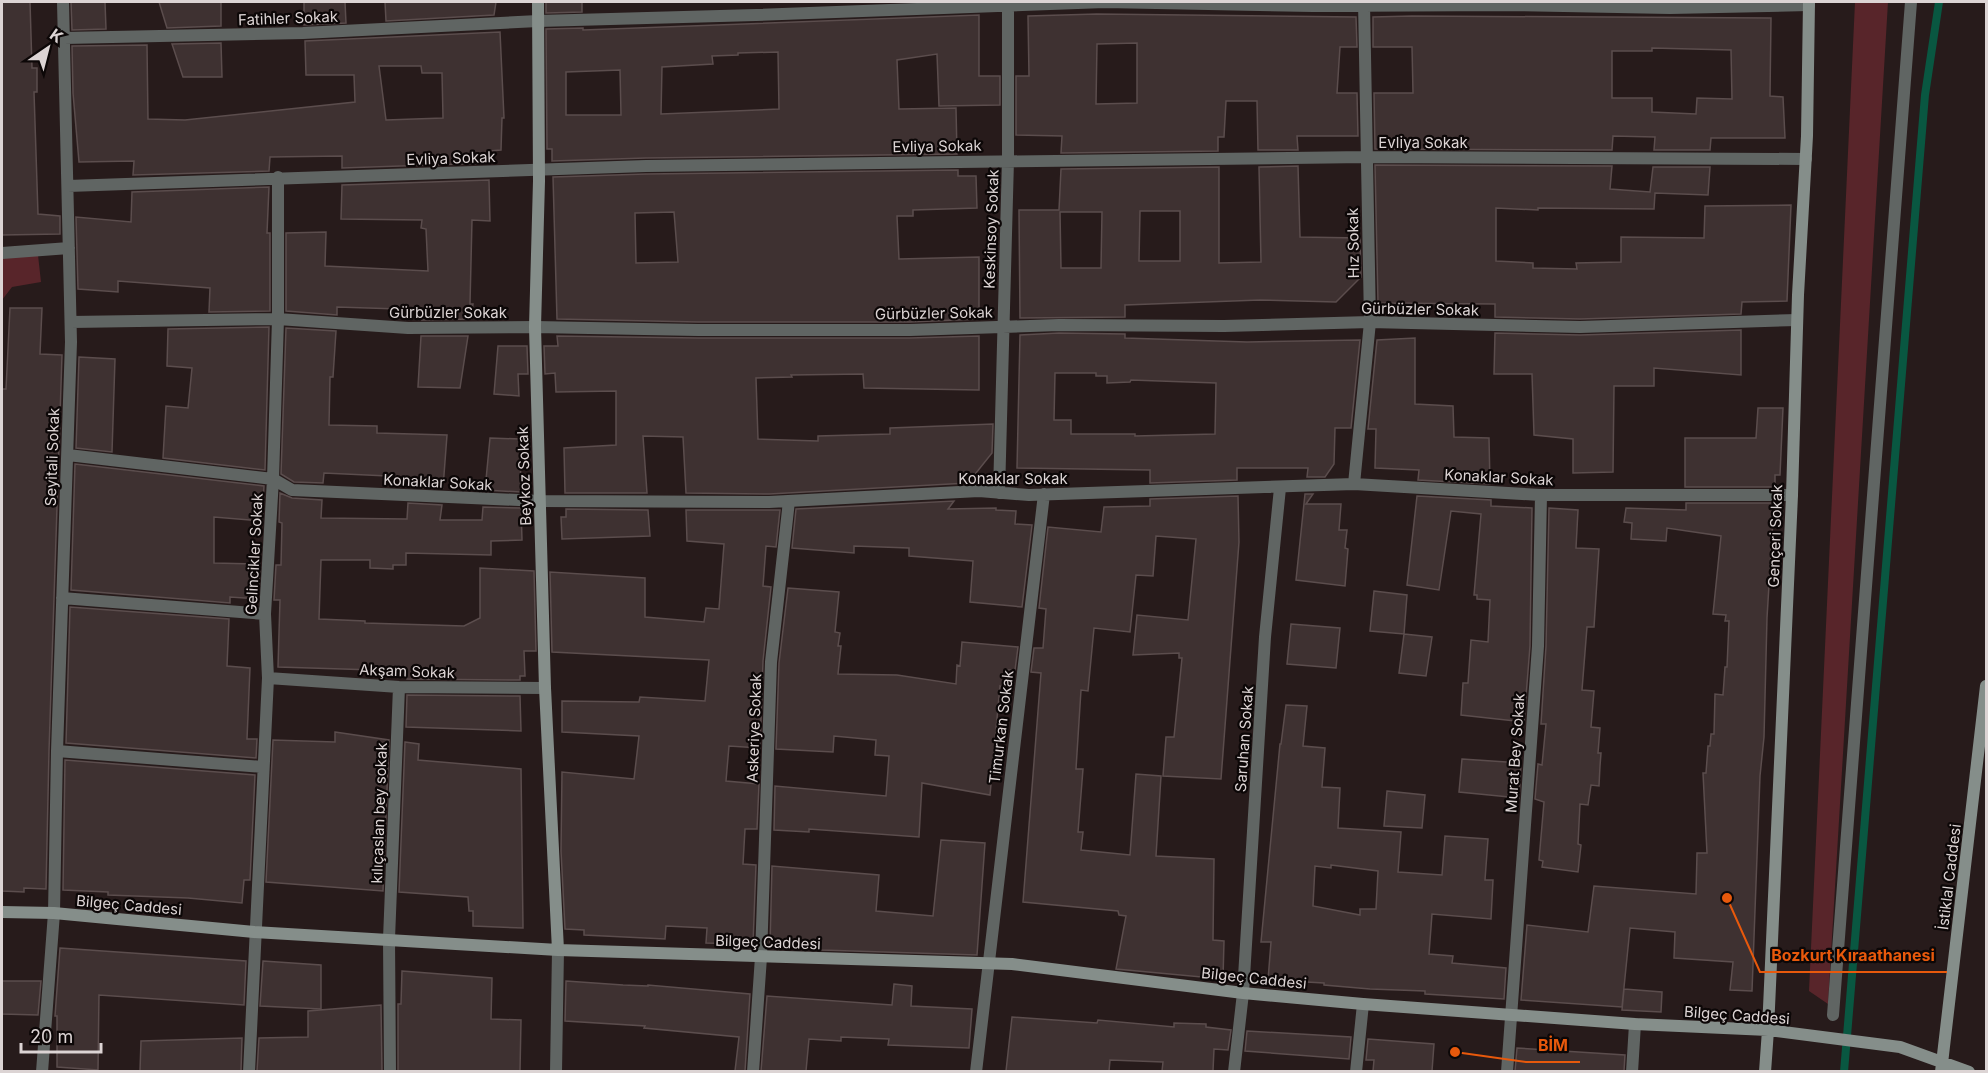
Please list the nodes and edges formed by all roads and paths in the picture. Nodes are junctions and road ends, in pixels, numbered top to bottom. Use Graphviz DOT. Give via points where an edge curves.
graph roads {
  1 [pos="63,2"];
  2 [pos="538,2"];
  3 [pos="1911,2"];
  4 [pos="1364,3"];
  5 [pos="1809,3"];
  6 [pos="1008,4"];
  7 [pos="538,21"];
  8 [pos="64,38"];
  9 [pos="1366,157"];
  10 [pos="1806,159"];
  11 [pos="1008,160"];
  12 [pos="539,171"];
  13 [pos="278,177"];
  14 [pos="68,186"];
  15 [pos="69,248"];
  16 [pos="2,253"];
  17 [pos="278,319"];
  18 [pos="1797,320"];
  19 [pos="71,322"];
  20 [pos="1370,322"];
  21 [pos="535,327"];
  22 [pos="1003,327"];
  23 [pos="68,455"];
  24 [pos="273,479"];
  25 [pos="1354,484"];
  26 [pos="1280,488"];
  27 [pos="999,493"];
  28 [pos="1044,494"];
  29 [pos="1541,495"];
  30 [pos="1792,495"];
  31 [pos="540,501"];
  32 [pos="789,501"];
  33 [pos="62,598"];
  34 [pos="265,614"];
  35 [pos="268,678"];
  36 [pos="1986,686"];
  37 [pos="399,687"];
  38 [pos="545,688"];
  39 [pos="57,751"];
  40 [pos="263,767"];
  41 [pos="2,912"];
  42 [pos="54,913"];
  43 [pos="254,932"];
  44 [pos="389,939"];
  45 [pos="558,950"];
  46 [pos="761,957"];
  47 [pos="988,963"];
  48 [pos="1243,993"];
  49 [pos="1363,1004"];
  50 [pos="1512,1014"];
  51 [pos="1833,1015"];
  52 [pos="1635,1024"];
  53 [pos="1768,1030"];
  54 [pos="1942,1067"];
  55 [pos="42,1071"];
  56 [pos="249,1071"];
  57 [pos="390,1071"];
  58 [pos="556,1071"];
  59 [pos="753,1071"];
  60 [pos="976,1071"];
  61 [pos="1234,1071"];
  62 [pos="1356,1071"];
  63 [pos="1506,1071"];
  64 [pos="1632,1071"];
  65 [pos="1765,1071"];
  66 [pos="1969,1071"];
  1 -- 8 [label="street, Seyitali Sokak"];
  2 -- 7 [label="street, Beykoz Sokak"];
  3 -- 51 [label="street"];
  4 -- 5 [label="street, Fatihler Sokak" via="1670,8"];
  4 -- 6 [label="street, Fatihler Sokak"];
  4 -- 9 [label="street, Hız Sokak"];
  5 -- 10 [label="street, Gençeri Sokak"];
  6 -- 7 [label="street, Fatihler Sokak"];
  6 -- 11 [label="street, Keskinsoy Sokak"];
  7 -- 8 [label="street, Fatihler Sokak" via="303,33"];
  7 -- 12 [label="street, Beykoz Sokak"];
  8 -- 14 [label="street, Seyitali Sokak"];
  9 -- 10 [label="street, Evliya Sokak"];
  9 -- 11 [label="street, Evliya Sokak"];
  9 -- 20 [label="street, Hız Sokak"];
  10 -- 18 [label="street, Gençeri Sokak"];
  11 -- 12 [label="street, Evliya Sokak"];
  11 -- 22 [label="street, Keskinsoy Sokak"];
  12 -- 13 [label="street, Evliya Sokak"];
  12 -- 21 [label="street, Beykoz Sokak"];
  13 -- 14 [label="street, Evliya Sokak"];
  13 -- 17 [label="street, Gelincikler Sokak"];
  14 -- 15 [label="street, Seyitali Sokak"];
  15 -- 16 [label="street"];
  15 -- 19 [label="street, Seyitali Sokak"];
  17 -- 19 [label="street, Gürbüzler Sokak"];
  17 -- 21 [label="street, Gürbüzler Sokak" via="408,328"];
  17 -- 24 [label="street, Gelincikler Sokak"];
  18 -- 20 [label="street, Gürbüzler Sokak" via="1580,327"];
  18 -- 30 [label="street, Gençeri Sokak"];
  19 -- 23 [label="street, Seyitali Sokak"];
  20 -- 22 [label="street, Gürbüzler Sokak"];
  20 -- 25 [label="street, Hız Sokak"];
  21 -- 22 [label="street, Gürbüzler Sokak"];
  21 -- 31 [label="street, Beykoz Sokak"];
  22 -- 27 [label="street, Keskinsoy Sokak"];
  23 -- 24 [label="street, Konaklar Sokak"];
  23 -- 33 [label="street, Seyitali Sokak"];
  24 -- 31 [label="street, Konaklar Sokak" via="292,490"];
  24 -- 34 [label="street, Gelincikler Sokak"];
  25 -- 26 [label="street, Konaklar Sokak"];
  25 -- 29 [label="street, Konaklar Sokak"];
  26 -- 28 [label="street, Konaklar Sokak"];
  26 -- 48 [label="street, Saruhan Sokak" via="1265,637"];
  27 -- 28 [label="street, Konaklar Sokak"];
  27 -- 32 [label="street, Konaklar Sokak"];
  28 -- 47 [label="street, Timurkan Sokak"];
  29 -- 30 [label="street, Konaklar Sokak"];
  29 -- 50 [label="street, Murat Bey Sokak" via="1538,646"];
  30 -- 53 [label="street, Gençeri Sokak"];
  31 -- 32 [label="street, Konaklar Sokak"];
  31 -- 38 [label="street, Beykoz Sokak"];
  32 -- 46 [label="street, Askeriye Sokak" via="771,662"];
  33 -- 34 [label="street"];
  33 -- 39 [label="street, Seyitali Sokak"];
  34 -- 35 [label="street, Gelincikler Sokak"];
  35 -- 37 [label="street, Akşam Sokak"];
  35 -- 40 [label="street, Gelincikler Sokak"];
  36 -- 54 [label="street, İstiklal Caddesi"];
  37 -- 38 [label="street, Akşam Sokak"];
  37 -- 44 [label="street, kılıçaslan bey sokak"];
  38 -- 45 [label="street, Beykoz Sokak"];
  39 -- 40 [label="street"];
  39 -- 42 [label="street, Seyitali Sokak"];
  40 -- 43 [label="street, Gelincikler Sokak"];
  41 -- 42 [label="street, Bilgeç Caddesi"];
  42 -- 43 [label="street, Bilgeç Caddesi"];
  42 -- 55 [label="street, Seyitali Sokak"];
  43 -- 44 [label="street, Bilgeç Caddesi"];
  43 -- 56 [label="street, Gelincikler Sokak"];
  44 -- 45 [label="street, Bilgeç Caddesi"];
  44 -- 57 [label="street, kılıçaslan bey sokak"];
  45 -- 46 [label="street, Bilgeç Caddesi"];
  45 -- 58 [label="street"];
  46 -- 47 [label="street, Bilgeç Caddesi"];
  46 -- 59 [label="street, Askeriye Sokak"];
  47 -- 48 [label="street, Bilgeç Caddesi"];
  47 -- 60 [label="street, Timurkan Sokak"];
  48 -- 49 [label="street, Bilgeç Caddesi"];
  48 -- 61 [label="street, Saruhan Sokak"];
  49 -- 50 [label="street, Bilgeç Caddesi"];
  49 -- 62 [label="street"];
  50 -- 52 [label="street, Bilgeç Caddesi"];
  50 -- 63 [label="street, Murat Bey Sokak"];
  52 -- 53 [label="street, Bilgeç Caddesi"];
  52 -- 64 [label="street"];
  53 -- 54 [label="street, Bilgeç Caddesi" via="1900,1047"];
  53 -- 65 [label="street, Gençeri Sokak"];
  54 -- 66 [label="street, Bilgeç Caddesi"];
}
